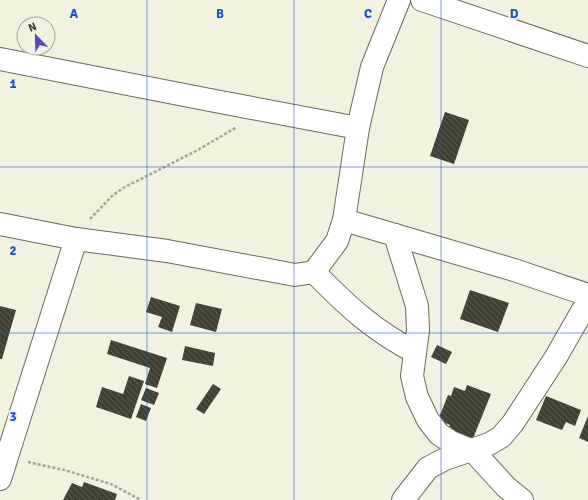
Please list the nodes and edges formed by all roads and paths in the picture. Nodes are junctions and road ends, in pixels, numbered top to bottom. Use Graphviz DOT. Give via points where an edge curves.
graph roads {
  1 [pos="399,0"];
  2 [pos="422,0"];
  3 [pos="588,56"];
  4 [pos="0,59"];
  5 [pos="266,110"];
  6 [pos="358,128"];
  7 [pos="344,220"];
  8 [pos="0,224"];
  9 [pos="395,235"];
  10 [pos="76,239"];
  11 [pos="314,272"];
  12 [pos="588,296"];
  13 [pos="588,301"];
  14 [pos="415,352"];
  15 [pos="474,451"];
  16 [pos="6,457"];
  17 [pos="0,478"];
  18 [pos="141,500"];
  19 [pos="403,500"];
  20 [pos="522,500"];
  1 -- 6 [label="street" via="372,67"];
  2 -- 3 [label="street"];
  4 -- 5 [label="street"];
  5 -- 6 [label="street"];
  5 -- 10 [label="path" via="196,151 124,188 101,208"];
  6 -- 7 [label="street"];
  7 -- 9 [label="street"];
  7 -- 11 [label="street" via="337,241"];
  8 -- 10 [label="street"];
  9 -- 12 [label="street" via="514,270"];
  9 -- 14 [label="street" via="417,306 418,330"];
  10 -- 11 [label="street" via="167,251 295,275"];
  10 -- 16 [label="street"];
  11 -- 14 [label="street" via="356,315 394,342"];
  13 -- 15 [label="street" via="556,357 513,423 501,437"];
  14 -- 15 [label="street" via="412,376 417,397 428,420 439,434"];
  15 -- 19 [label="street" via="428,468"];
  15 -- 20 [label="street" via="506,487"];
  16 -- 17 [label="street"];
  16 -- 18 [label="path" via="104,482"];
}
